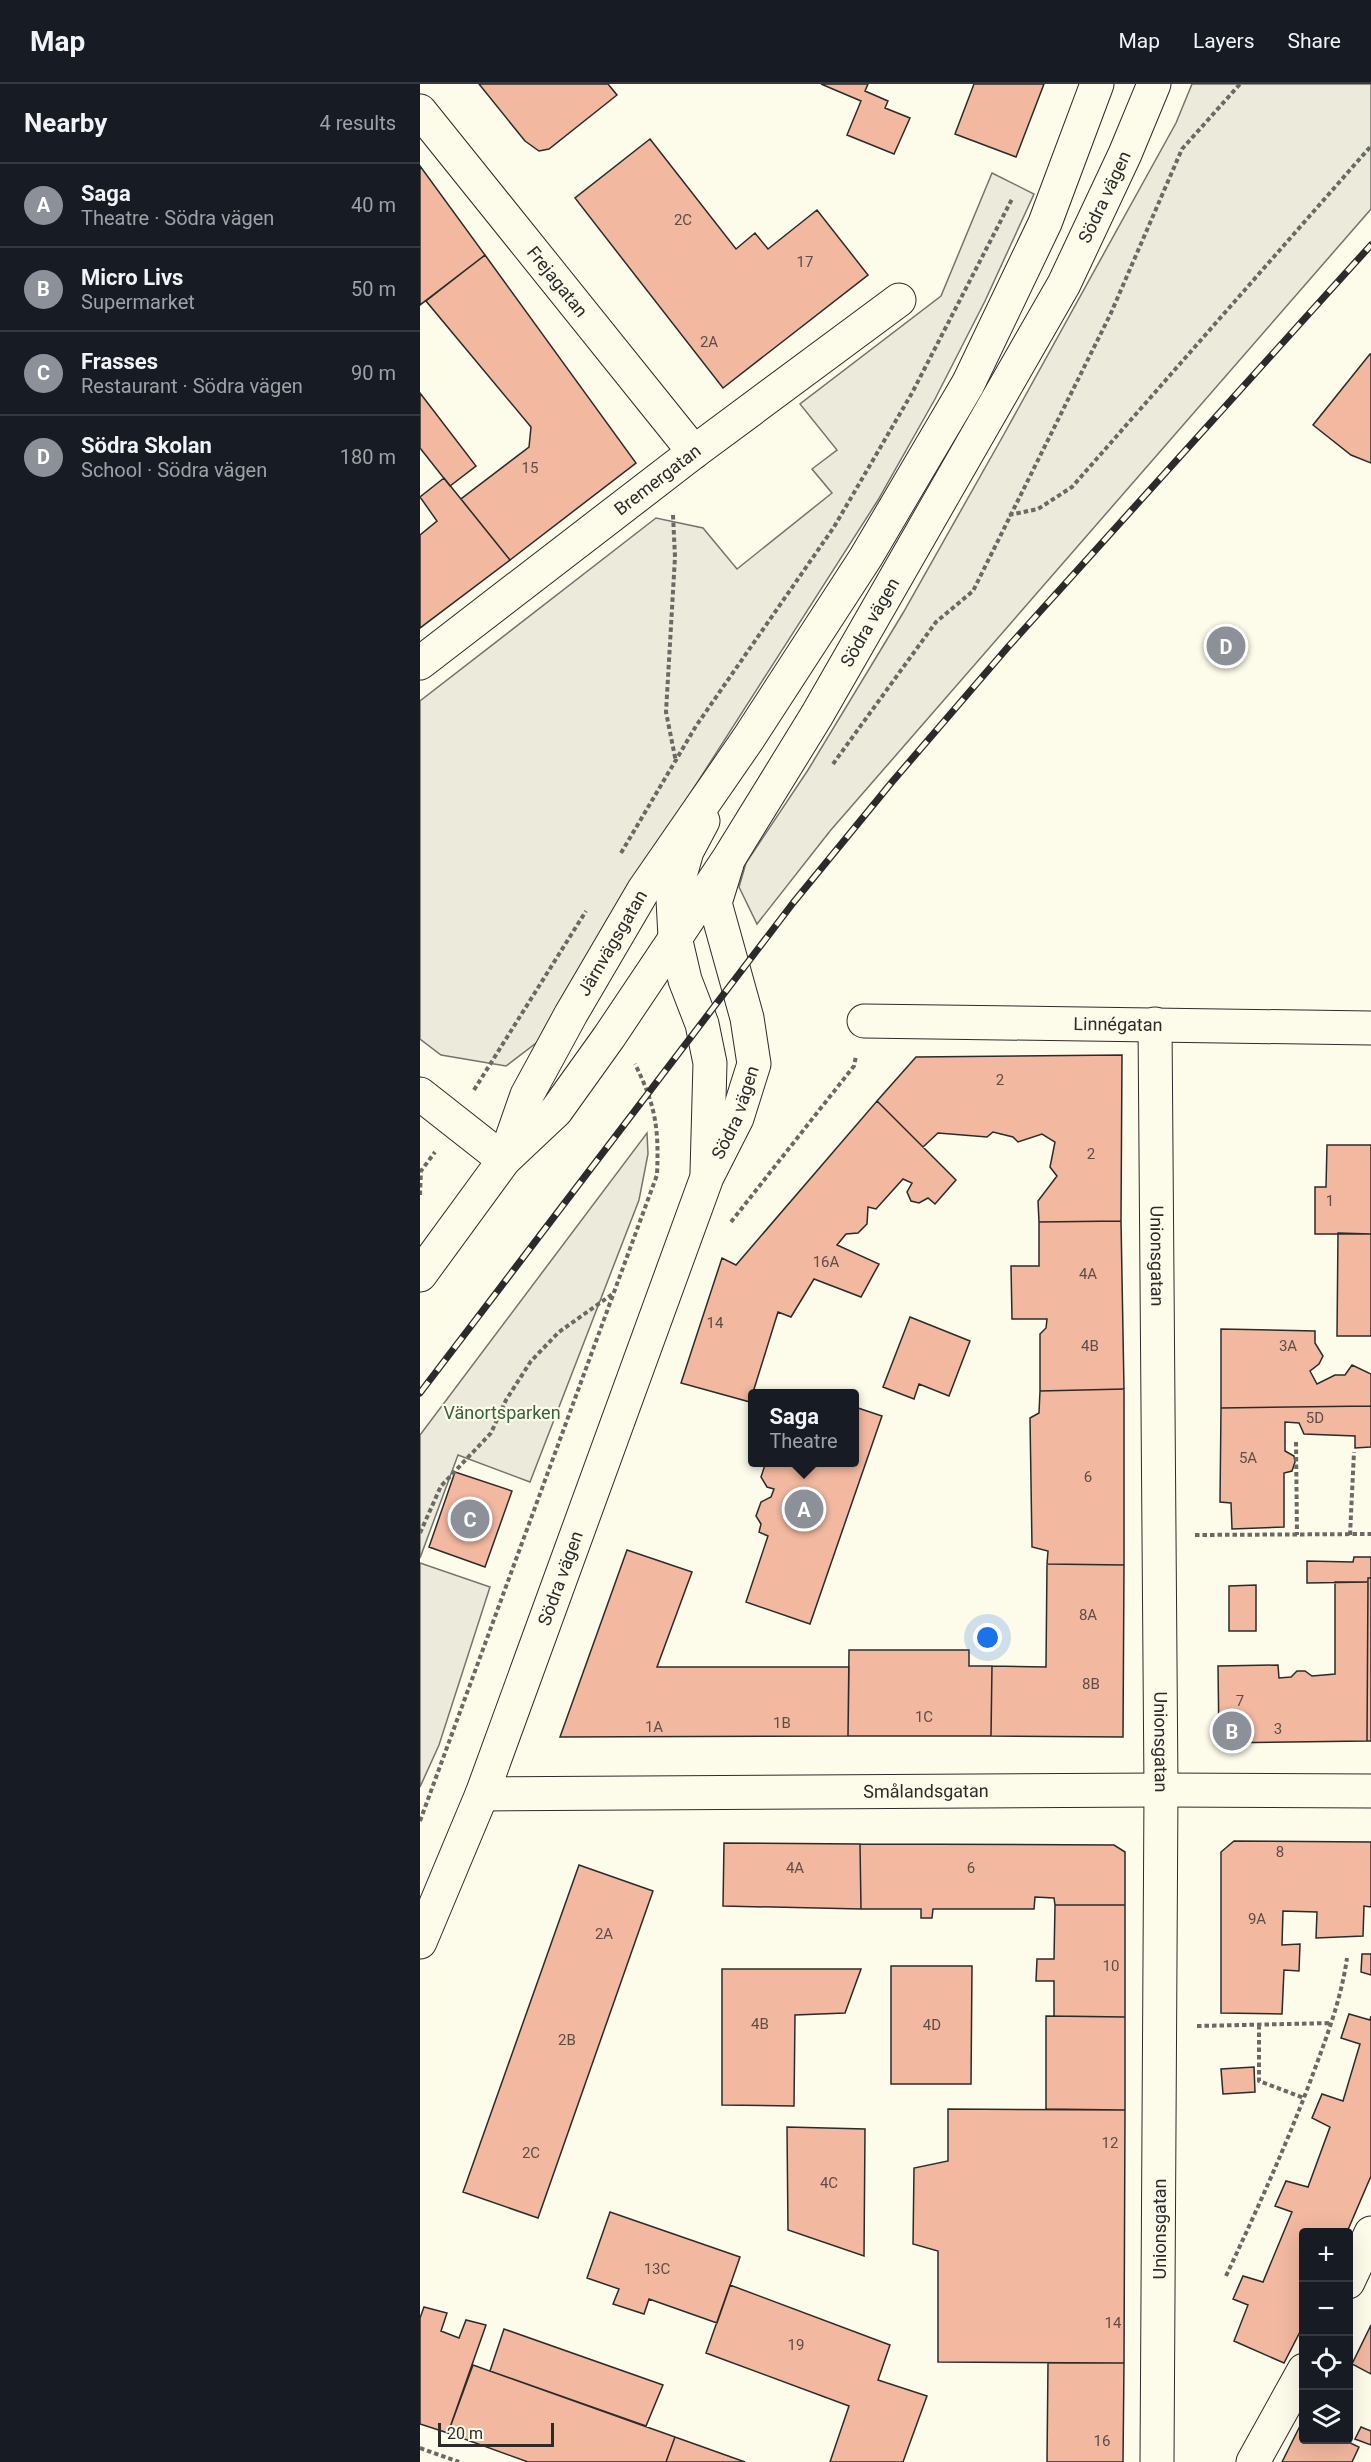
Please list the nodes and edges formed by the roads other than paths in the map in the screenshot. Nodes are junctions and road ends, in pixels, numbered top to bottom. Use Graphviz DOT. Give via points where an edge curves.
graph roads {
  1 [pos="1097,84"];
  2 [pos="1155,84"];
  3 [pos="420,111"];
  4 [pos="899,300"];
  5 [pos="682,461"];
  6 [pos="420,663"];
  7 [pos="748,739"];
  8 [pos="729,858"];
  9 [pos="675,937"];
  10 [pos="864,1021"];
  11 [pos="1155,1024"];
  12 [pos="1371,1028"];
  13 [pos="420,1094"];
  14 [pos="504,1160"];
  15 [pos="707,1176"];
  16 [pos="420,1275"];
  17 [pos="1161,1790"];
  18 [pos="1371,1791"];
  19 [pos="482,1794"];
  20 [pos="420,1942"];
  21 [pos="1371,2233"];
  22 [pos="1353,2271"];
  23 [pos="1299,2379"];
  24 [pos="1157,2462"];
  25 [pos="1253,2462"];
  1 -- 7 [label="street, Södra vägen" via="1045,223 968,384 866,557"];
  2 -- 8 [label="street, Södra vägen" via="1064,284 823,705"];
  3 -- 5 [label="street, Frejagatan"];
  4 -- 5 [label="street, Bremergatan"];
  5 -- 6 [label="street, Bremergatan"];
  7 -- 9 [label="street, Södra vägen" via="687,851 673,900"];
  7 -- 14 [label="street, Järnvägsgatan" via="643,891 571,1014 527,1095"];
  8 -- 9 [label="street, Järnvägsgatan"];
  8 -- 15 [label="street, Södra vägen" via="715,903 747,1018 754,1064 737,1118"];
  9 -- 14 [label="street, Järnvägsgatan" via="556,1112"];
  9 -- 15 [label="street, Södra vägen" via="710,1063"];
  10 -- 11 [label="street, Linnégatan"];
  11 -- 12 [label="street, Linnégatan"];
  11 -- 17 [label="street, Unionsgatan"];
  13 -- 14 [label="street"];
  14 -- 16 [label="street, Järnvägsgatan"];
  15 -- 19 [label="street, Södra vägen"];
  17 -- 18 [label="street, Smålandsgatan"];
  17 -- 19 [label="street, Smålandsgatan"];
  17 -- 24 [label="street, Unionsgatan"];
  19 -- 20 [label="street, Södra vägen"];
  21 -- 22 [label="street"];
  23 -- 25 [label="street"];
}
